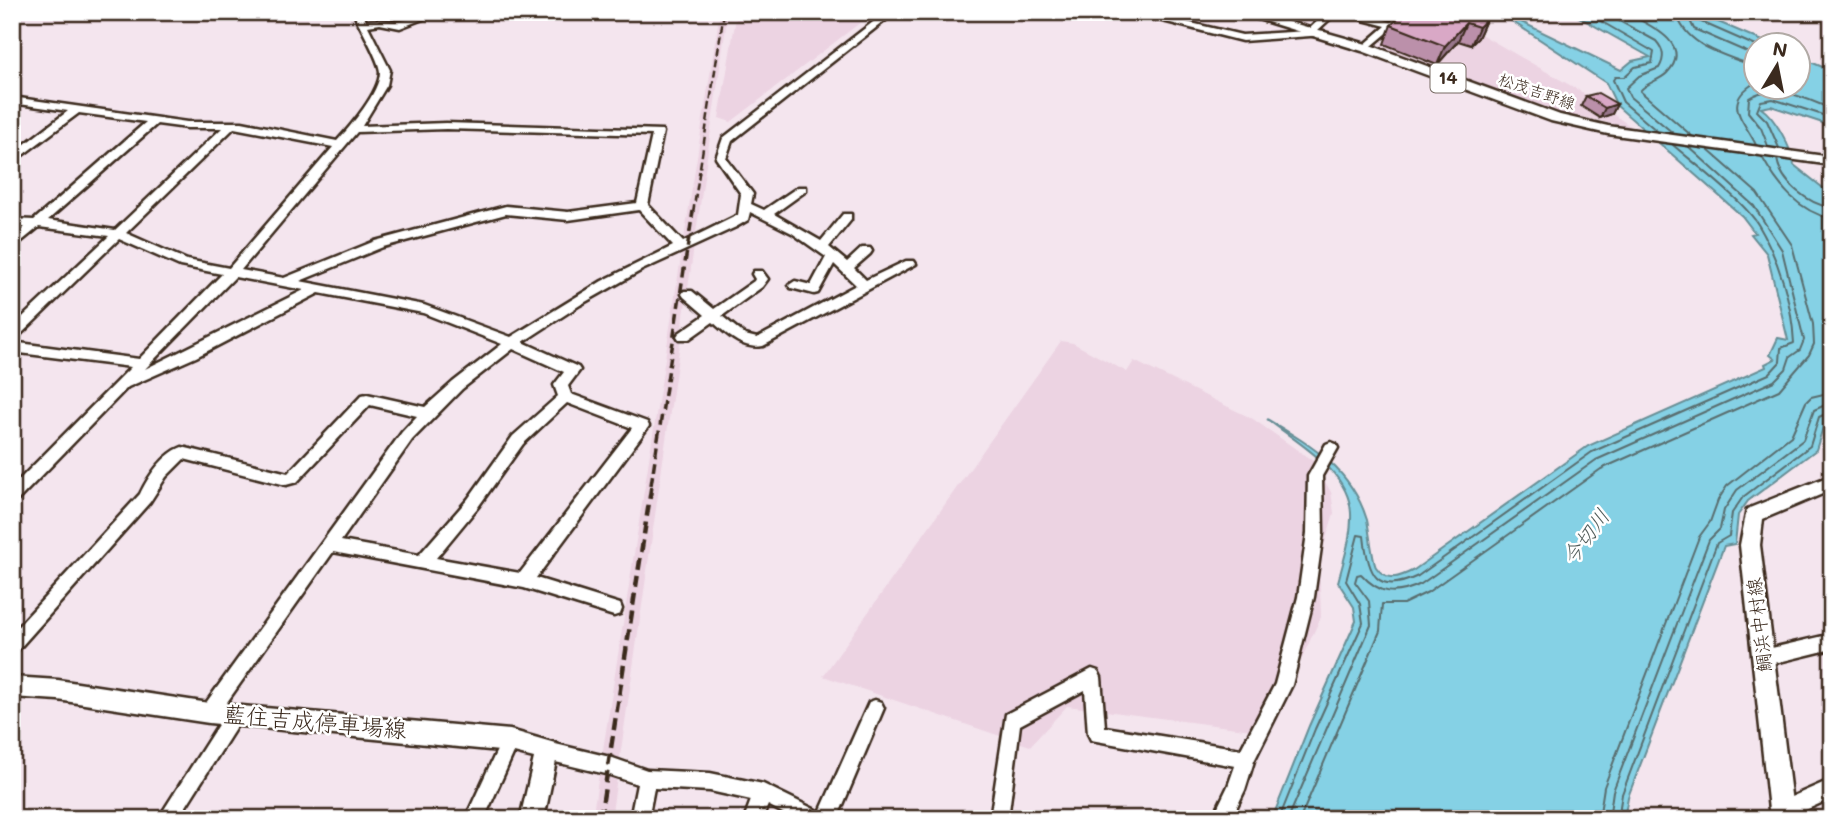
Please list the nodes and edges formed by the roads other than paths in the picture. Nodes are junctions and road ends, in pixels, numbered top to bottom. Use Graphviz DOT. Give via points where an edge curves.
graph roads {
  1 [pos="357,12"];
  2 [pos="437,12"];
  3 [pos="892,12"];
  4 [pos="1131,12"];
  5 [pos="1241,12"];
  6 [pos="1297,12"];
  7 [pos="1358,12"];
  8 [pos="1408,12"];
  9 [pos="1326,18"];
  10 [pos="1281,22"];
  11 [pos="362,24"];
  12 [pos="1392,25"];
  13 [pos="1316,32"];
  14 [pos="1366,48"];
  15 [pos="12,100"];
  16 [pos="77,108"];
  17 [pos="155,120"];
  18 [pos="232,124"];
  19 [pos="355,127"];
  20 [pos="339,145"];
  21 [pos="12,160"];
  22 [pos="1832,161"];
  23 [pos="803,189"];
  24 [pos="642,206"];
  25 [pos="746,206"];
  26 [pos="766,214"];
  27 [pos="846,217"];
  28 [pos="12,223"];
  29 [pos="38,223"];
  30 [pos="118,234"];
  31 [pos="12,245"];
  32 [pos="681,247"];
  33 [pos="828,251"];
  34 [pos="866,251"];
  35 [pos="911,264"];
  36 [pos="847,268"];
  37 [pos="232,272"];
  38 [pos="758,274"];
  39 [pos="286,282"];
  40 [pos="795,285"];
  41 [pos="865,286"];
  42 [pos="317,289"];
  43 [pos="688,294"];
  44 [pos="714,316"];
  45 [pos="12,335"];
  46 [pos="684,336"];
  47 [pos="514,341"];
  48 [pos="12,346"];
  49 [pos="144,363"];
  50 [pos="122,386"];
  51 [pos="565,397"];
  52 [pos="427,413"];
  53 [pos="1331,448"];
  54 [pos="1832,481"];
  55 [pos="12,497"];
  56 [pos="328,545"];
  57 [pos="423,562"];
  58 [pos="524,581"];
  59 [pos="614,609"];
  60 [pos="1832,641"];
  61 [pos="12,645"];
  62 [pos="1763,658"];
  63 [pos="12,687"];
  64 [pos="875,708"];
  65 [pos="209,713"];
  66 [pos="234,715"];
  67 [pos="510,741"];
  68 [pos="547,751"];
  69 [pos="1246,759"];
  70 [pos="647,779"];
  71 [pos="1832,788"];
  72 [pos="763,793"];
  73 [pos="1782,815"];
  74 [pos="167,819"];
  75 [pos="474,819"];
  76 [pos="532,819"];
  77 [pos="639,819"];
  78 [pos="753,819"];
  79 [pos="814,819"];
  80 [pos="827,819"];
  81 [pos="999,819"];
  82 [pos="1221,819"];
  1 -- 11 [label="street"];
  2 -- 11 [label="street" via="400,25"];
  3 -- 25 [label="street" via="731,136 720,158 747,194"];
  4 -- 13 [label="street" via="1242,38"];
  5 -- 10 [label="main road, 松茂吉野線 / 14"];
  6 -- 10 [label="street"];
  7 -- 12 [label="street"];
  8 -- 12 [label="street"];
  9 -- 13 [label="street"];
  10 -- 13 [label="main road, 松茂吉野線 / 14"];
  11 -- 19 [label="street" via="385,70 382,85"];
  12 -- 14 [label="street"];
  13 -- 14 [label="main road, 松茂吉野線 / 14"];
  14 -- 22 [label="main road, 松茂吉野線 / 14" via="1556,118 1608,130"];
  15 -- 16 [label="street"];
  16 -- 17 [label="street"];
  16 -- 21 [label="street"];
  17 -- 18 [label="street"];
  17 -- 29 [label="street"];
  18 -- 20 [label="street"];
  18 -- 30 [label="street"];
  19 -- 20 [label="street"];
  19 -- 24 [label="street" via="659,132"];
  20 -- 37 [label="street"];
  23 -- 26 [label="street"];
  24 -- 32 [label="street"];
  24 -- 39 [label="street" via="568,216 506,211 379,244"];
  25 -- 26 [label="street"];
  25 -- 32 [label="street" via="744,217 734,224"];
  26 -- 33 [label="street" via="793,226"];
  27 -- 33 [label="street"];
  28 -- 29 [label="street"];
  29 -- 30 [label="street"];
  29 -- 31 [label="street"];
  30 -- 37 [label="street" via="168,257"];
  30 -- 45 [label="street"];
  32 -- 47 [label="street" via="586,296"];
  33 -- 36 [label="street"];
  33 -- 40 [label="street" via="814,290"];
  34 -- 36 [label="street"];
  35 -- 41 [label="street"];
  36 -- 41 [label="street"];
  37 -- 39 [label="street"];
  37 -- 49 [label="street"];
  38 -- 44 [label="street" via="762,279 758,284"];
  39 -- 42 [label="street"];
  41 -- 44 [label="street" via="758,343 741,339"];
  42 -- 47 [label="street" via="424,309"];
  42 -- 50 [label="street"];
  43 -- 44 [label="street"];
  44 -- 46 [label="street"];
  47 -- 51 [label="street" via="573,370 561,385"];
  47 -- 52 [label="street"];
  48 -- 49 [label="street"];
  49 -- 50 [label="street"];
  50 -- 55 [label="street"];
  51 -- 57 [label="street" via="518,440"];
  51 -- 58 [label="street" via="642,426"];
  52 -- 56 [label="street"];
  52 -- 61 [label="street" via="368,399 292,478 182,453 152,481 145,498"];
  53 -- 69 [label="street" via="1315,476 1315,533 1306,597 1283,685"];
  54 -- 62 [label="main road, 鯛浜中村線" via="1754,514 1749,545"];
  56 -- 57 [label="street"];
  56 -- 65 [label="street"];
  57 -- 58 [label="street"];
  58 -- 59 [label="street"];
  60 -- 62 [label="street"];
  62 -- 73 [label="main road, 鯛浜中村線"];
  63 -- 65 [label="main road, 藍住吉成停車場線"];
  64 -- 80 [label="street"];
  65 -- 66 [label="main road, 藍住吉成停車場線"];
  66 -- 67 [label="main road, 藍住吉成停車場線"];
  66 -- 74 [label="street"];
  67 -- 68 [label="main road, 藍住吉成停車場線"];
  67 -- 75 [label="street"];
  68 -- 70 [label="street"];
  68 -- 76 [label="main road"];
  69 -- 81 [label="street" via="1097,734 1092,677 1012,720"];
  69 -- 82 [label="street"];
  70 -- 72 [label="street" via="710,782"];
  70 -- 77 [label="street"];
  71 -- 73 [label="street"];
  72 -- 78 [label="street"];
  72 -- 79 [label="street"];
}
